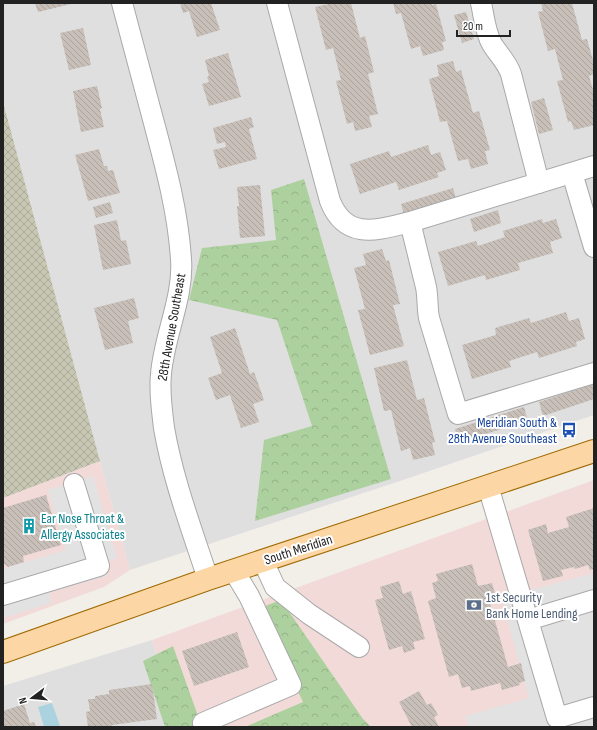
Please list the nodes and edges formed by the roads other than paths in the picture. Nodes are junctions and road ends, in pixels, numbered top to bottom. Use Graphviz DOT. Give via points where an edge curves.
graph roads {
  1 [pos="122,3"];
  2 [pos="277,3"];
  3 [pos="481,3"];
  4 [pos="594,166"];
  5 [pos="572,173"];
  6 [pos="539,183"];
  7 [pos="410,222"];
  8 [pos="594,247"];
  9 [pos="594,373"];
  10 [pos="594,451"];
  11 [pos="74,484"];
  12 [pos="488,486"];
  13 [pos="263,561"];
  14 [pos="234,571"];
  15 [pos="208,579"];
  16 [pos="3,596"];
  17 [pos="594,600"];
  18 [pos="528,620"];
  19 [pos="359,647"];
  20 [pos="3,652"];
  21 [pos="594,708"];
  22 [pos="203,723"];
  1 -- 15 [label="street, 28th Avenue Southeast" via="178,222 181,276 163,359 161,403 173,468 186,516"];
  2 -- 7 [label="street" via="334,210 340,219 350,226 363,229 373,230"];
  3 -- 6 [label="street" via="491,43 508,67"];
  4 -- 5 [label="street"];
  5 -- 6 [label="street"];
  5 -- 8 [label="street"];
  6 -- 7 [label="street"];
  7 -- 9 [label="street" via="428,297 429,318 458,414"];
  10 -- 12 [label="main road, South Meridian"];
  11 -- 16 [label="street" via="99,566"];
  12 -- 13 [label="main road, South Meridian"];
  12 -- 18 [label="street"];
  13 -- 14 [label="main road, South Meridian"];
  13 -- 19 [label="street" via="275,587 309,614"];
  14 -- 15 [label="main road, South Meridian"];
  14 -- 22 [label="street" via="249,596 291,685"];
  15 -- 20 [label="main road, South Meridian"];
  17 -- 18 [label="street"];
  18 -- 21 [label="street" via="557,718"];
}
